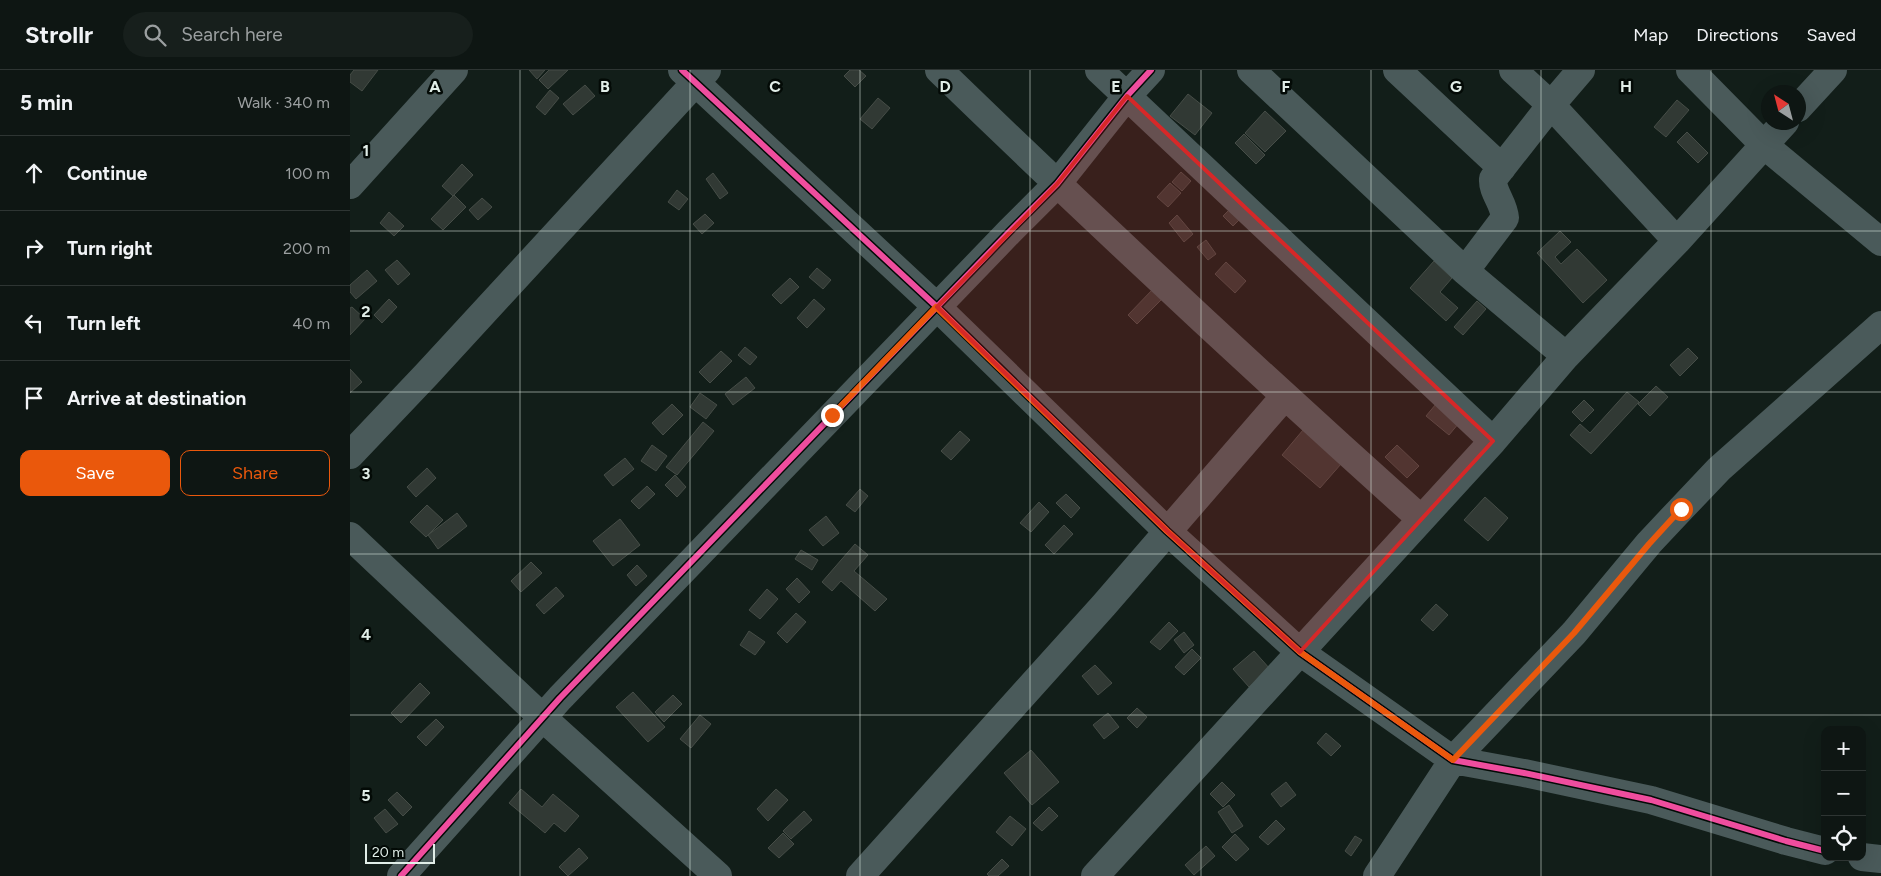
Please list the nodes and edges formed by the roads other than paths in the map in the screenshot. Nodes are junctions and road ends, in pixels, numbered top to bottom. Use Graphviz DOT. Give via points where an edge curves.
graph roads {
  1 [pos="454,70"];
  2 [pos="939,70"];
  3 [pos="1099,70"];
  4 [pos="1151,70"];
  5 [pos="1251,70"];
  6 [pos="1397,70"];
  7 [pos="1513,70"];
  8 [pos="1581,70"];
  9 [pos="1690,70"];
  10 [pos="1834,70"];
  11 [pos="695,74"];
  12 [pos="1127,96"];
  13 [pos="1806,100"];
  14 [pos="1551,105"];
  15 [pos="1778,130"];
  16 [pos="1764,145"];
  17 [pos="1502,168"];
  18 [pos="1058,184"];
  19 [pos="350,185"];
  20 [pos="1677,241"];
  21 [pos="1881,242"];
  22 [pos="1465,271"];
  23 [pos="936,307"];
  24 [pos="1881,325"];
  25 [pos="1566,356"];
  26 [pos="1284,397"];
  27 [pos="1493,441"];
  28 [pos="350,455"];
  29 [pos="1421,519"];
  30 [pos="1167,531"];
  31 [pos="350,536"];
  32 [pos="1300,652"];
  33 [pos="542,718"];
  34 [pos="1453,760"];
  35 [pos="1821,850"];
  36 [pos="1866,857"];
  37 [pos="1881,859"];
  38 [pos="401,876"];
  39 [pos="718,876"];
  40 [pos="860,876"];
  41 [pos="1095,876"];
  42 [pos="1377,876"];
  1 -- 19 [label="street"];
  2 -- 18 [label="street"];
  3 -- 12 [label="street"];
  4 -- 12 [label="street"];
  5 -- 22 [label="street"];
  6 -- 17 [label="street"];
  7 -- 14 [label="street"];
  8 -- 14 [label="street"];
  9 -- 16 [label="street"];
  10 -- 13 [label="street"];
  11 -- 23 [label="street"];
  11 -- 28 [label="street"];
  12 -- 18 [label="street"];
  12 -- 27 [label="street"];
  14 -- 17 [label="street"];
  14 -- 20 [label="street"];
  15 -- 16 [label="street"];
  16 -- 20 [label="street"];
  16 -- 21 [label="street"];
  17 -- 22 [label="street" via="1493,179 1493,185 1501,200 1504,218"];
  18 -- 23 [label="street"];
  18 -- 26 [label="street"];
  20 -- 25 [label="street"];
  22 -- 25 [label="street"];
  23 -- 30 [label="street"];
  23 -- 33 [label="street"];
  24 -- 34 [label="street" via="1700,488 1574,633"];
  25 -- 27 [label="street"];
  26 -- 29 [label="street"];
  26 -- 30 [label="street"];
  27 -- 29 [label="street"];
  29 -- 32 [label="street"];
  30 -- 32 [label="street"];
  30 -- 40 [label="street"];
  31 -- 33 [label="street"];
  32 -- 34 [label="street"];
  32 -- 41 [label="street"];
  33 -- 38 [label="street"];
  33 -- 39 [label="street"];
  34 -- 35 [label="street" via="1651,800"];
  34 -- 42 [label="street"];
  36 -- 37 [label="street"];
}
